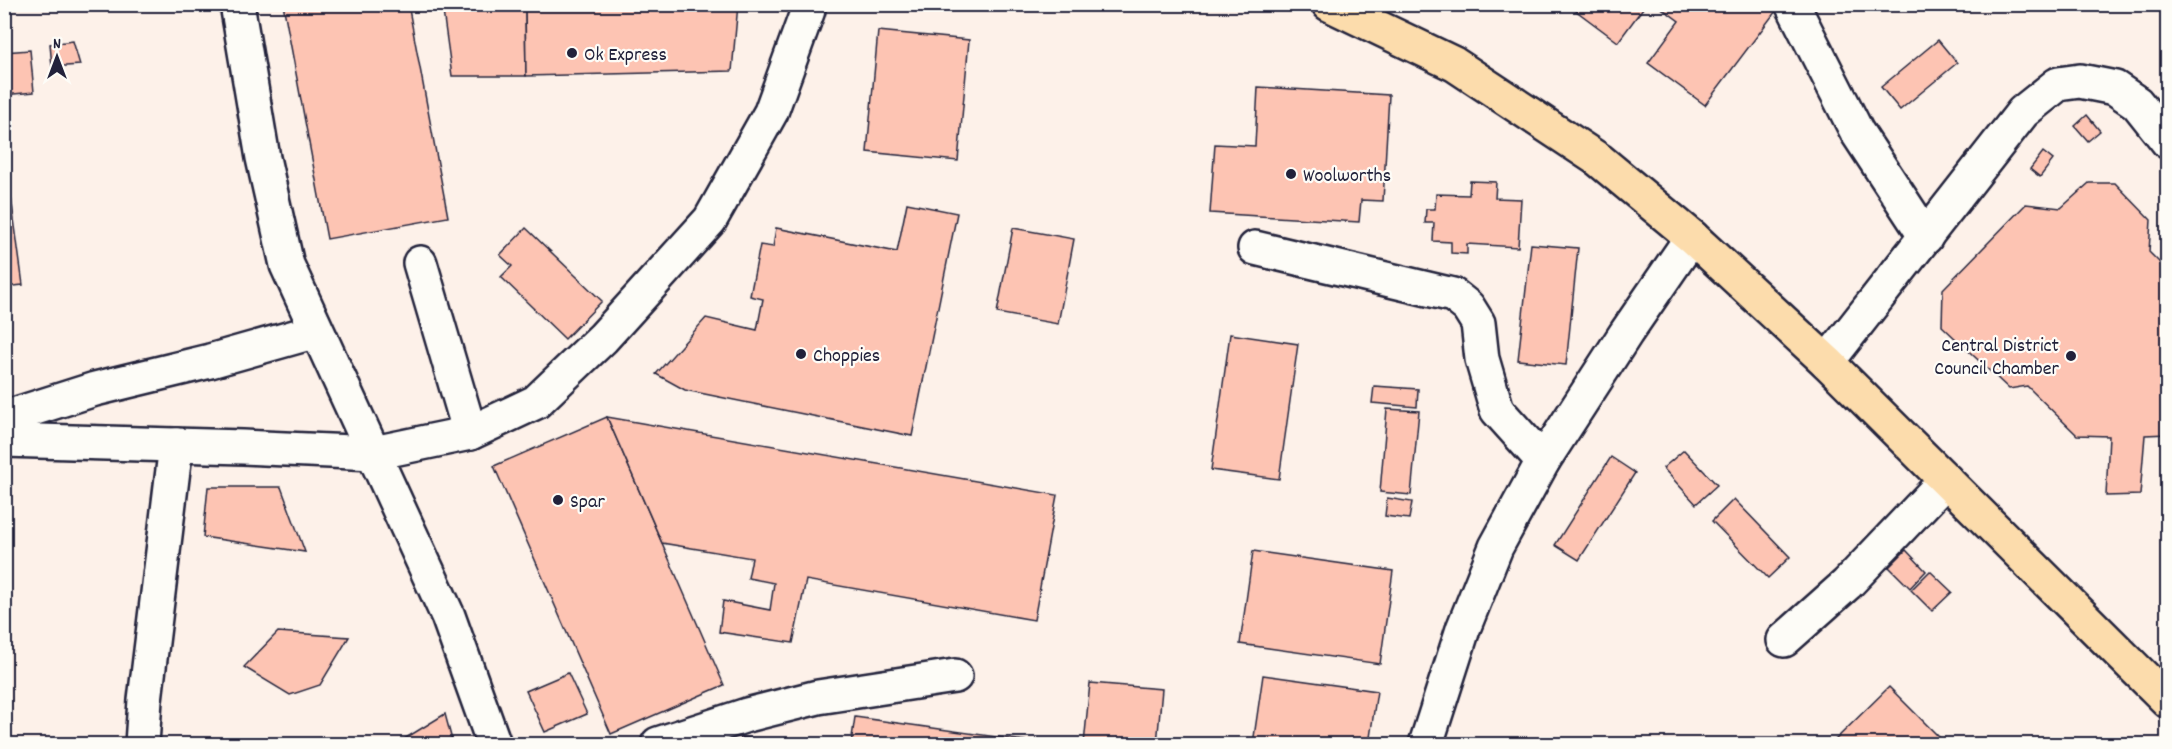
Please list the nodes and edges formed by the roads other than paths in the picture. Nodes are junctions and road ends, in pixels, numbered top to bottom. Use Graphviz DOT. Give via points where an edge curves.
graph roads {
  1 [pos="237,4"];
  2 [pos="1329,4"];
  3 [pos="1792,4"];
  4 [pos="808,10"];
  5 [pos="2168,142"];
  6 [pos="1692,237"];
  7 [pos="1926,237"];
  8 [pos="1255,248"];
  9 [pos="420,263"];
  10 [pos="316,331"];
  11 [pos="1827,362"];
  12 [pos="4,418"];
  13 [pos="470,432"];
  14 [pos="4,441"];
  15 [pos="176,445"];
  16 [pos="374,453"];
  17 [pos="1543,460"];
  18 [pos="1946,480"];
  19 [pos="1784,640"];
  20 [pos="955,675"];
  21 [pos="2168,701"];
  22 [pos="142,744"];
  23 [pos="494,744"];
  24 [pos="658,744"];
  25 [pos="1426,744"];
  1 -- 10 [label="street" via="263,158 287,265"];
  2 -- 6 [label="main road" via="1454,64 1599,160"];
  3 -- 7 [label="street" via="1857,132"];
  4 -- 13 [label="street" via="771,112 710,220 603,338 536,402"];
  5 -- 7 [label="street" via="2138,103 2115,88 2080,81 2058,84 2023,112"];
  6 -- 11 [label="main road"];
  6 -- 17 [label="street"];
  7 -- 11 [label="street"];
  8 -- 17 [label="street" via="1453,296 1468,307 1478,324 1482,359 1497,410"];
  9 -- 13 [label="street"];
  10 -- 12 [label="street" via="94,389"];
  10 -- 16 [label="street"];
  11 -- 18 [label="main road"];
  13 -- 16 [label="street"];
  14 -- 15 [label="street"];
  15 -- 16 [label="street"];
  15 -- 22 [label="street"];
  16 -- 23 [label="street" via="448,616"];
  17 -- 25 [label="street" via="1496,547 1463,629"];
  18 -- 19 [label="street" via="1847,584"];
  18 -- 21 [label="main road"];
  20 -- 24 [label="street" via="818,697"];
}
